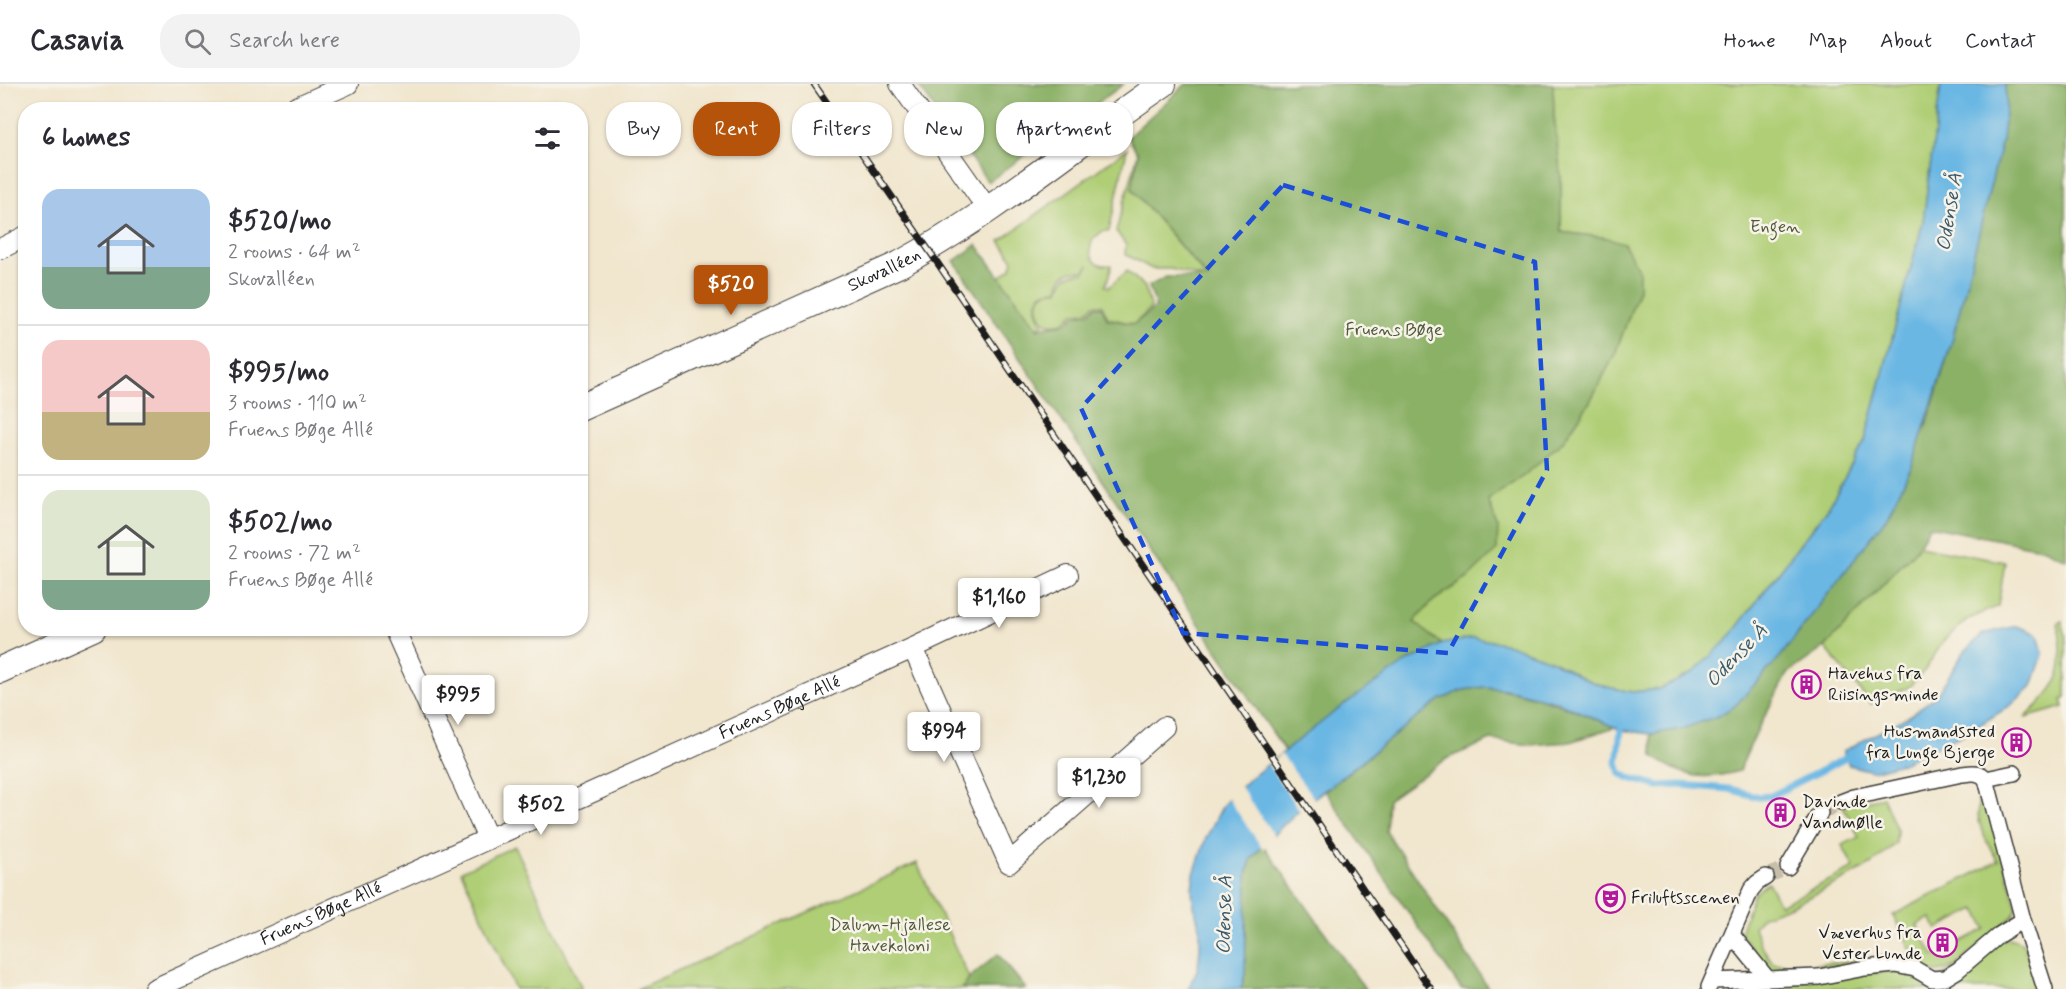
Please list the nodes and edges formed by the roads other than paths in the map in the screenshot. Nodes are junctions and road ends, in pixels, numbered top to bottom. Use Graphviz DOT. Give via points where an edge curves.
graph roads {
  1 [pos="348,84"];
  2 [pos="900,84"];
  3 [pos="1163,84"];
  4 [pos="308,102"];
  5 [pos="989,211"];
  6 [pos="18,240"];
  7 [pos="0,249"];
  8 [pos="588,404"];
  9 [pos="1068,575"];
  10 [pos="75,636"];
  11 [pos="398,636"];
  12 [pos="913,648"];
  13 [pos="0,670"];
  14 [pos="1164,727"];
  15 [pos="2014,773"];
  16 [pos="1986,779"];
  17 [pos="1841,802"];
  18 [pos="1820,813"];
  19 [pos="488,839"];
  20 [pos="1788,867"];
  21 [pos="1766,877"];
  22 [pos="2023,920"];
  23 [pos="1733,936"];
  24 [pos="1767,978"];
  25 [pos="1710,985"];
  26 [pos="154,989"];
  27 [pos="2045,989"];
  1 -- 4 [label="street"];
  2 -- 5 [label="street"];
  3 -- 5 [label="street, Skovalléen"];
  5 -- 8 [label="street, Skovalléen" via="900,264"];
  6 -- 7 [label="street"];
  9 -- 12 [label="street, Fruens Bøge Allé"];
  10 -- 13 [label="street"];
  11 -- 19 [label="street"];
  12 -- 14 [label="street" via="1009,863"];
  12 -- 19 [label="street, Fruens Bøge Allé"];
  15 -- 16 [label="street"];
  16 -- 17 [label="street" via="1979,773 1962,774"];
  16 -- 22 [label="street"];
  18 -- 20 [label="street"];
  19 -- 26 [label="street, Fruens Bøge Allé"];
  21 -- 23 [label="street" via="1751,890"];
  22 -- 24 [label="street" via="1945,978 1932,979 1916,969 1895,965 1820,977"];
  22 -- 27 [label="street"];
  23 -- 24 [label="street"];
  23 -- 25 [label="street"];
  24 -- 25 [label="street"];
}
